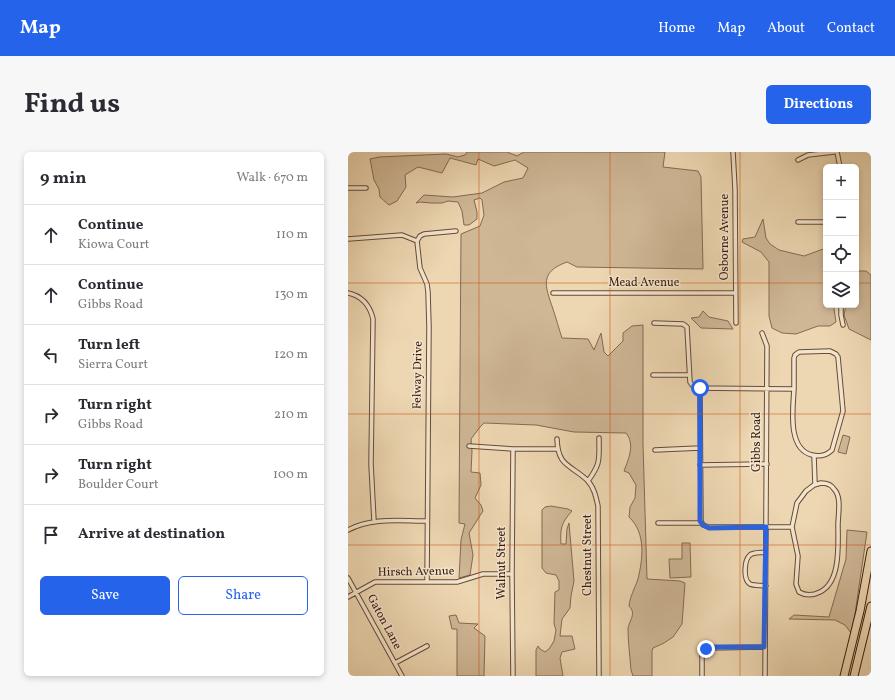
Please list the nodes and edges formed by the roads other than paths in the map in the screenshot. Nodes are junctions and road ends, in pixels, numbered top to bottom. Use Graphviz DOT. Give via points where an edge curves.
graph roads {
  1 [pos="733,152"];
  2 [pos="834,152"];
  3 [pos="837,152"];
  4 [pos="798,160"];
  5 [pos="839,164"];
  6 [pos="348,188"];
  7 [pos="366,188"];
  8 [pos="798,222"];
  9 [pos="823,222"];
  10 [pos="456,231"];
  11 [pos="348,238"];
  12 [pos="417,241"];
  13 [pos="553,293"];
  14 [pos="735,293"];
  15 [pos="348,294"];
  16 [pos="841,308"];
  17 [pos="736,322"];
  18 [pos="654,323"];
  19 [pos="844,325"];
  20 [pos="762,333"];
  21 [pos="689,374"];
  22 [pos="653,375"];
  23 [pos="700,388"];
  24 [pos="767,388"];
  25 [pos="794,389"];
  26 [pos="599,438"];
  27 [pos="557,439"];
  28 [pos="469,446"];
  29 [pos="700,448"];
  30 [pos="558,449"];
  31 [pos="513,450"];
  32 [pos="654,450"];
  33 [pos="814,456"];
  34 [pos="767,464"];
  35 [pos="700,465"];
  36 [pos="588,481"];
  37 [pos="815,484"];
  38 [pos="374,521"];
  39 [pos="427,521"];
  40 [pos="658,524"];
  41 [pos="702,524"];
  42 [pos="766,527"];
  43 [pos="792,527"];
  44 [pos="348,530"];
  45 [pos="871,551"];
  46 [pos="766,552"];
  47 [pos="512,574"];
  48 [pos="348,578"];
  49 [pos="427,581"];
  50 [pos="766,586"];
  51 [pos="357,592"];
  52 [pos="348,597"];
  53 [pos="871,606"];
  54 [pos="427,646"];
  55 [pos="764,647"];
  56 [pos="395,663"];
  57 [pos="402,676"];
  58 [pos="513,676"];
  59 [pos="599,676"];
  60 [pos="702,676"];
  61 [pos="765,676"];
  62 [pos="844,676"];
  63 [pos="854,676"];
  1 -- 14 [label="street, Osborne Avenue"];
  2 -- 4 [label="street" via="808,155"];
  3 -- 5 [label="street"];
  6 -- 7 [label="street"];
  8 -- 9 [label="street"];
  10 -- 12 [label="street" via="424,234"];
  11 -- 12 [label="street" via="402,235"];
  12 -- 39 [label="street, Felway Drive" via="420,268 428,292"];
  13 -- 14 [label="street, Mead Avenue"];
  14 -- 17 [label="street, Osborne Avenue"];
  15 -- 38 [label="street" via="357,296 365,302 373,319 371,464"];
  16 -- 19 [label="street"];
  18 -- 21 [label="street" via="683,324 687,327"];
  20 -- 24 [label="street, Gibbs Road" via="767,346"];
  21 -- 22 [label="street"];
  21 -- 23 [label="street" via="690,382 694,387"];
  23 -- 24 [label="street"];
  23 -- 29 [label="street"];
  24 -- 25 [label="street"];
  24 -- 34 [label="street, Gibbs Road"];
  25 -- 33 [label="street" via="792,423 798,443 803,450"];
  25 -- 33 [label="street" via="796,354 830,351 836,354 842,415 832,450 823,456"];
  26 -- 36 [label="street" via="597,469"];
  27 -- 30 [label="street, Chestnut Street"];
  28 -- 31 [label="street"];
  29 -- 32 [label="street"];
  29 -- 35 [label="street"];
  30 -- 31 [label="street"];
  30 -- 36 [label="street, Chestnut Street" via="565,464"];
  31 -- 47 [label="street, Walnut Street"];
  33 -- 37 [label="street"];
  34 -- 35 [label="street"];
  34 -- 42 [label="street, Gibbs Road"];
  35 -- 41 [label="street"];
  36 -- 59 [label="street, Chestnut Street" via="594,490 598,506"];
  37 -- 43 [label="street" via="797,503"];
  37 -- 43 [label="street" via="828,484 835,489 838,497 838,537 836,569 828,586 814,595 799,592 796,584 798,556"];
  38 -- 39 [label="street"];
  38 -- 44 [label="street"];
  39 -- 49 [label="street, Felway Drive"];
  40 -- 41 [label="street"];
  41 -- 42 [label="street" via="709,528"];
  42 -- 43 [label="street"];
  42 -- 46 [label="street, Gibbs Road"];
  45 -- 62 [label="highway"];
  46 -- 50 [label="street, Gibbs Road"];
  46 -- 50 [label="street" via="749,556 746,564 746,580 752,585"];
  47 -- 49 [label="street, Hirsch Avenue" via="483,574 457,582"];
  47 -- 58 [label="street, Walnut Street"];
  48 -- 51 [label="street, Gaton Lane"];
  49 -- 51 [label="street, Hirsch Avenue" via="375,582"];
  50 -- 55 [label="street, Gibbs Road"];
  51 -- 52 [label="street, Hirsch Avenue"];
  51 -- 56 [label="street, Gaton Lane"];
  53 -- 63 [label="highway"];
  54 -- 56 [label="street"];
  55 -- 60 [label="street" via="708,648 702,655"];
  55 -- 61 [label="street, Gibbs Road"];
  56 -- 57 [label="street, Gaton Lane"];
}
